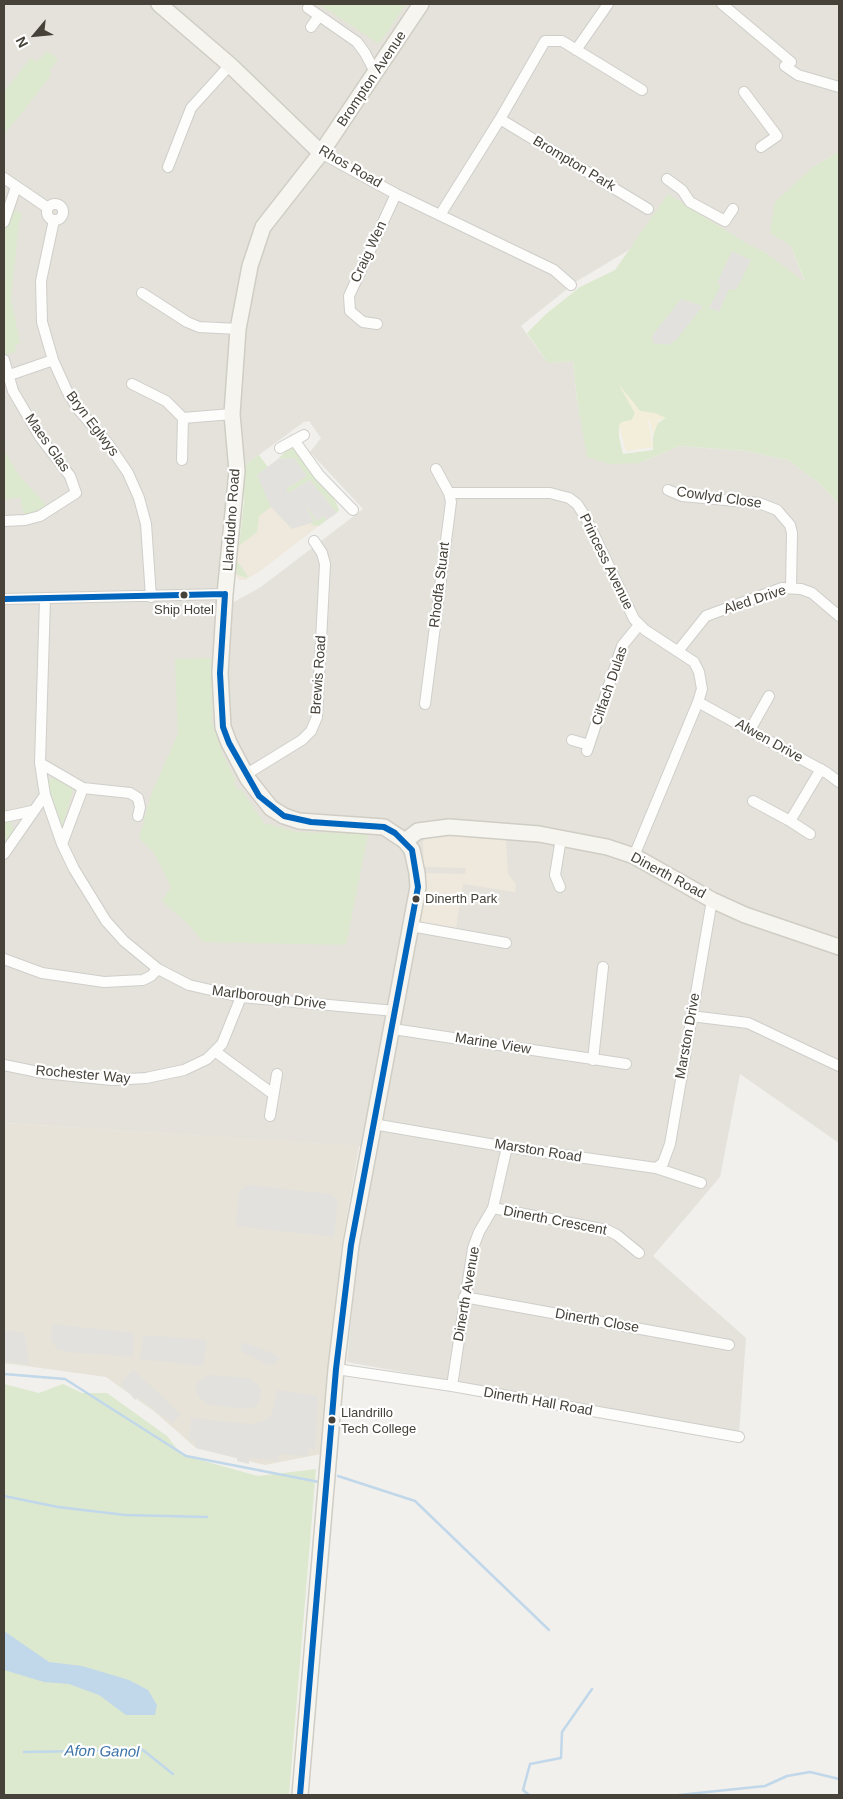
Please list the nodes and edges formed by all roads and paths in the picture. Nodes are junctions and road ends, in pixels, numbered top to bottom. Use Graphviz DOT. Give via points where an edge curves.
graph roads {
  1 [pos="159,4"];
  2 [pos="421,4"];
  3 [pos="608,4"];
  4 [pos="722,4"];
  5 [pos="308,8"];
  6 [pos="319,16"];
  7 [pos="311,27"];
  8 [pos="576,50"];
  9 [pos="230,65"];
  10 [pos="376,74"];
  11 [pos="839,87"];
  12 [pos="642,90"];
  13 [pos="744,92"];
  14 [pos="500,119"];
  15 [pos="761,147"];
  16 [pos="321,153"];
  17 [pos="168,167"];
  18 [pos="4,178"];
  19 [pos="667,179"];
  20 [pos="16,186"];
  21 [pos="396,194"];
  22 [pos="48,208"];
  23 [pos="648,209"];
  24 [pos="733,209"];
  25 [pos="440,215"];
  26 [pos="54,220"];
  27 [pos="4,222"];
  28 [pos="571,285"];
  29 [pos="142,293"];
  30 [pos="377,324"];
  31 [pos="238,330"];
  32 [pos="4,360"];
  33 [pos="53,360"];
  34 [pos="6,376"];
  35 [pos="132,384"];
  36 [pos="232,414"];
  37 [pos="183,418"];
  38 [pos="304,435"];
  39 [pos="294,440"];
  40 [pos="280,448"];
  41 [pos="182,460"];
  42 [pos="436,469"];
  43 [pos="668,490"];
  44 [pos="449,493"];
  45 [pos="353,510"];
  46 [pos="4,522"];
  47 [pos="314,541"];
  48 [pos="791,588"];
  49 [pos="225,594"];
  50 [pos="151,597"];
  51 [pos="4,599"];
  52 [pos="45,599"];
  53 [pos="839,616"];
  54 [pos="639,625"];
  55 [pos="678,651"];
  56 [pos="769,696"];
  57 [pos="698,702"];
  58 [pos="425,704"];
  59 [pos="750,730"];
  60 [pos="572,740"];
  61 [pos="40,763"];
  62 [pos="821,769"];
  63 [pos="245,775"];
  64 [pos="839,782"];
  65 [pos="83,788"];
  66 [pos="45,795"];
  67 [pos="753,801"];
  68 [pos="32,811"];
  69 [pos="138,816"];
  70 [pos="4,817"];
  71 [pos="790,821"];
  72 [pos="810,834"];
  73 [pos="561,838"];
  74 [pos="405,841"];
  75 [pos="62,844"];
  76 [pos="4,854"];
  77 [pos="634,856"];
  78 [pos="561,889"];
  79 [pos="712,900"];
  80 [pos="411,926"];
  81 [pos="506,943"];
  82 [pos="839,947"];
  83 [pos="4,958"];
  84 [pos="603,967"];
  85 [pos="158,969"];
  86 [pos="242,996"];
  87 [pos="395,1011"];
  88 [pos="691,1016"];
  89 [pos="392,1029"];
  90 [pos="216,1052"];
  91 [pos="593,1060"];
  92 [pos="626,1064"];
  93 [pos="4,1065"];
  94 [pos="839,1066"];
  95 [pos="277,1074"];
  96 [pos="273,1094"];
  97 [pos="270,1116"];
  98 [pos="373,1124"];
  99 [pos="506,1147"];
  100 [pos="656,1168"];
  101 [pos="701,1183"];
  102 [pos="493,1208"];
  103 [pos="639,1253"];
  104 [pos="464,1297"];
  105 [pos="729,1345"];
  106 [pos="336,1369"];
  107 [pos="452,1386"];
  108 [pos="739,1438"];
  109 [pos="300,1795"];
  1 -- 9 [label="main road, Rhos Road"];
  2 -- 10 [label="main road, Brompton Avenue"];
  3 -- 8 [label="street"];
  4 -- 11 [label="street" via="798,75"];
  5 -- 6 [label="street"];
  6 -- 7 [label="street"];
  6 -- 10 [label="street" via="361,47"];
  8 -- 12 [label="street"];
  8 -- 14 [label="street" via="562,41 545,40"];
  9 -- 16 [label="main road, Rhos Road"];
  9 -- 17 [label="street" via="191,108"];
  10 -- 16 [label="main road, Brompton Avenue"];
  13 -- 15 [label="street" via="777,136"];
  14 -- 23 [label="street, Brompton Park"];
  14 -- 25 [label="street"];
  16 -- 21 [label="street, Rhos Road"];
  16 -- 31 [label="main road, Llandudno Road" via="263,227 250,266"];
  18 -- 20 [label="street"];
  19 -- 24 [label="street" via="682,190 690,202 725,221"];
  20 -- 22 [label="street"];
  20 -- 27 [label="street"];
  21 -- 25 [label="street, Rhos Road"];
  21 -- 30 [label="street, Craig Wen" via="349,296 350,311 363,322"];
  22 -- 26 [label="street" via="47,214"];
  22 -- 26 [label="street" via="56,203 63,208 62,217"];
  25 -- 28 [label="street, Rhos Road" via="554,270"];
  26 -- 33 [label="street, Bryn Eglwys" via="41,281 42,322"];
  29 -- 31 [label="street" via="199,327"];
  31 -- 36 [label="main road, Llandudno Road"];
  32 -- 34 [label="street"];
  33 -- 34 [label="street"];
  33 -- 50 [label="street, Bryn Eglwys" via="78,409 109,445 128,473 139,498 146,524"];
  34 -- 46 [label="street, Maes Glas" via="27,416 70,476 76,492 40,516"];
  35 -- 37 [label="street" via="166,401"];
  36 -- 37 [label="street"];
  36 -- 49 [label="main road, Llandudno Road" via="237,471"];
  37 -- 41 [label="street"];
  38 -- 39 [label="street"];
  39 -- 40 [label="street"];
  39 -- 45 [label="street" via="319,475"];
  42 -- 44 [label="street, Rhodfa Stuart"];
  43 -- 48 [label="street, Cowlyd Close" via="681,499 759,503 777,510 790,525 792,533"];
  44 -- 54 [label="street, Princess Avenue" via="550,493 570,498 586,518 628,609"];
  44 -- 58 [label="street, Rhodfa Stuart" via="451,502"];
  47 -- 63 [label="street, Brewis Road" via="325,564 317,717 311,731 302,740"];
  48 -- 53 [label="street, Aled Drive" via="812,593"];
  48 -- 55 [label="street, Aled Drive" via="782,588 706,616"];
  49 -- 50 [label="street"];
  49 -- 63 [label="main road, Llandudno Road" via="220,673 223,727"];
  50 -- 52 [label="street"];
  51 -- 52 [label="street"];
  52 -- 61 [label="street, Marlborough Drive"];
  54 -- 55 [label="street, Princess Avenue"];
  54 -- 60 [label="street, Cilfach Dulas" via="622,646 588,748"];
  55 -- 57 [label="street, Princess Avenue" via="694,662 699,672 702,689"];
  56 -- 59 [label="street"];
  57 -- 59 [label="street, Alwen Drive"];
  57 -- 77 [label="street, Princess Avenue"];
  59 -- 62 [label="street, Alwen Drive"];
  61 -- 65 [label="street"];
  61 -- 66 [label="street, Marlborough Drive"];
  62 -- 64 [label="street, Alwen Drive"];
  62 -- 71 [label="street"];
  63 -- 74 [label="main road, Llandudno Road" via="259,796 284,816 311,822 384,827"];
  65 -- 69 [label="street" via="130,793 138,798"];
  65 -- 75 [label="street"];
  66 -- 68 [label="street"];
  66 -- 75 [label="street, Marlborough Drive"];
  67 -- 71 [label="street"];
  68 -- 70 [label="street"];
  68 -- 76 [label="street"];
  71 -- 72 [label="street"];
  73 -- 74 [label="main road, Dinerth Road" via="510,830 449,827 418,831"];
  73 -- 77 [label="main road, Dinerth Road"];
  73 -- 78 [label="street" via="555,875"];
  74 -- 80 [label="main road" via="412,850 418,887"];
  75 -- 85 [label="street, Marlborough Drive" via="84,888 106,921"];
  77 -- 79 [label="main road, Dinerth Road"];
  79 -- 82 [label="main road, Dinerth Road" via="745,915"];
  79 -- 88 [label="street, Marston Drive"];
  80 -- 81 [label="street"];
  80 -- 87 [label="main road"];
  83 -- 85 [label="street" via="42,973 104,982 143,980"];
  84 -- 91 [label="street"];
  85 -- 86 [label="street, Marlborough Drive" via="189,985"];
  86 -- 87 [label="street, Marlborough Drive"];
  86 -- 90 [label="street, Rochester Way" via="227,1037"];
  87 -- 89 [label="main road"];
  88 -- 94 [label="street" via="748,1023"];
  88 -- 100 [label="street, Marston Drive" via="670,1144 663,1163"];
  89 -- 91 [label="street, Marine View"];
  89 -- 98 [label="main road"];
  90 -- 93 [label="street, Rochester Way" via="184,1070 128,1080 65,1076"];
  90 -- 96 [label="street"];
  91 -- 92 [label="street, Marine View"];
  95 -- 96 [label="street"];
  96 -- 97 [label="street"];
  98 -- 99 [label="street, Marston Road"];
  98 -- 106 [label="main road" via="352,1245"];
  99 -- 100 [label="street, Marston Road"];
  99 -- 102 [label="street, Dinerth Avenue"];
  100 -- 101 [label="street, Marston Road"];
  102 -- 103 [label="street, Dinerth Crescent" via="607,1230 617,1234"];
  102 -- 104 [label="street, Dinerth Avenue" via="478,1232"];
  104 -- 105 [label="street, Dinerth Close"];
  104 -- 107 [label="street, Dinerth Avenue"];
  106 -- 107 [label="street, Dinerth Hall Road"];
  106 -- 109 [label="main road"];
  107 -- 108 [label="street, Dinerth Hall Road"];
}
